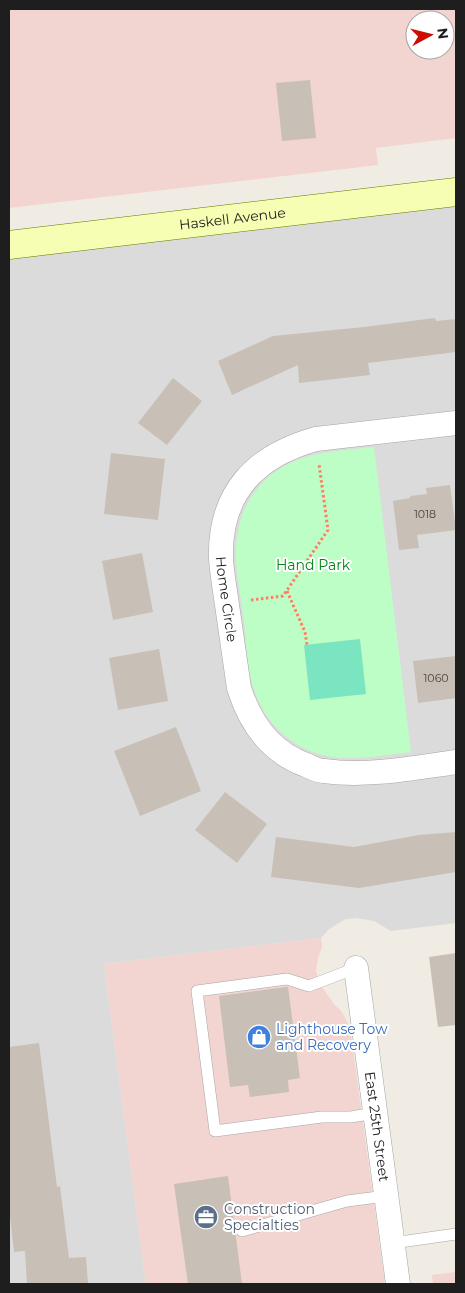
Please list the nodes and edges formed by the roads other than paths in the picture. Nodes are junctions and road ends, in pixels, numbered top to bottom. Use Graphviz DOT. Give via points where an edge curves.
graph roads {
  1 [pos="456,192"];
  2 [pos="9,245"];
  3 [pos="456,423"];
  4 [pos="456,762"];
  5 [pos="356,968"];
  6 [pos="375,1113"];
  7 [pos="386,1196"];
  8 [pos="242,1231"];
  9 [pos="456,1234"];
  10 [pos="393,1243"];
  11 [pos="398,1284"];
  1 -- 2 [label="main road, Haskell Avenue"];
  3 -- 4 [label="street, Home Circle" via="316,439 276,454 250,475 237,492 227,513 221,560 239,688 256,727 271,744 291,760 322,771 354,773"];
  5 -- 6 [label="street, East 25th Street"];
  5 -- 6 [label="lane" via="309,986 287,979 197,991 215,1131"];
  6 -- 7 [label="street, East 25th Street"];
  7 -- 8 [label="lane" via="347,1201"];
  7 -- 10 [label="street, East 25th Street"];
  9 -- 10 [label="lane"];
  10 -- 11 [label="street, East 25th Street"];
}
